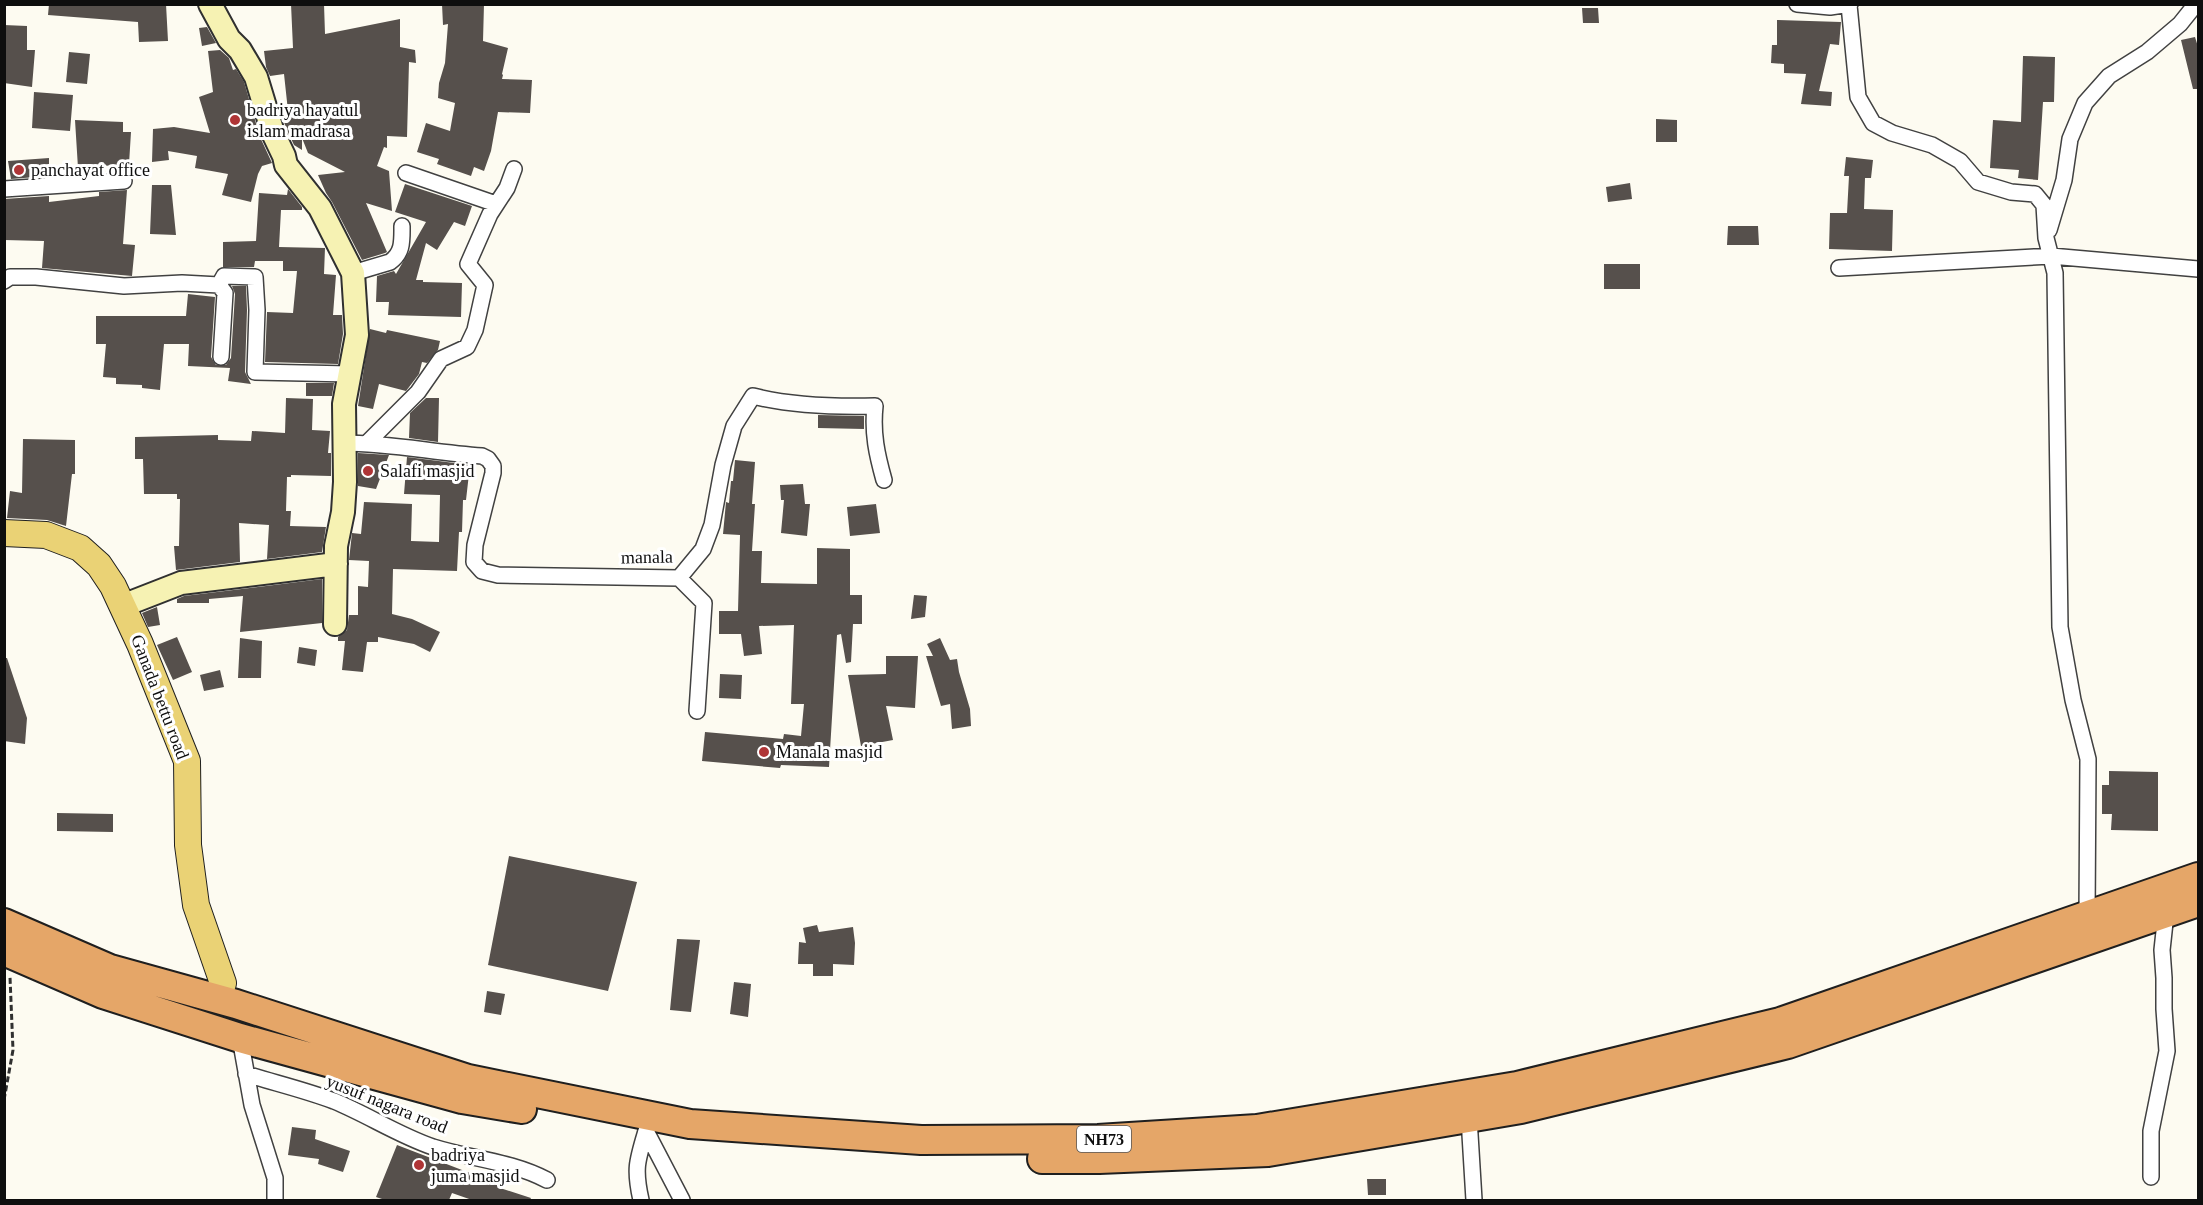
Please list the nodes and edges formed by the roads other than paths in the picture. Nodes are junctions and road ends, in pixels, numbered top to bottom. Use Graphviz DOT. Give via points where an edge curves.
graph roads {
  1 [pos="210,4"];
  2 [pos="1797,4"];
  3 [pos="1849,4"];
  4 [pos="2196,4"];
  5 [pos="514,169"];
  6 [pos="406,173"];
  7 [pos="124,181"];
  8 [pos="4,189"];
  9 [pos="496,204"];
  10 [pos="402,226"];
  11 [pos="2046,238"];
  12 [pos="2051,256"];
  13 [pos="1839,268"];
  14 [pos="2199,269"];
  15 [pos="354,273"];
  16 [pos="4,281"];
  17 [pos="219,285"];
  18 [pos="221,357"];
  19 [pos="350,374"];
  20 [pos="344,443"];
  21 [pos="367,443"];
  22 [pos="884,480"];
  23 [pos="5,531"];
  24 [pos="336,564"];
  25 [pos="680,578"];
  26 [pos="122,606"];
  27 [pos="335,624"];
  28 [pos="697,711"];
  29 [pos="2199,877"];
  30 [pos="2199,902"];
  31 [pos="2166,913"];
  32 [pos="2087,916"];
  33 [pos="4,923"];
  34 [pos="7,952"];
  35 [pos="218,999"];
  36 [pos="240,1038"];
  37 [pos="246,1074"];
  38 [pos="1469,1118"];
  39 [pos="646,1131"];
  40 [pos="2151,1177"];
  41 [pos="547,1180"];
  42 [pos="275,1200"];
  43 [pos="641,1200"];
  44 [pos="682,1200"];
  45 [pos="1474,1200"];
  1 -- 15 [label="main road" via="256,77 286,165 320,208"];
  2 -- 3 [label="street"];
  3 -- 11 [label="street" via="1858,97 1873,123 1932,145 1960,161 1978,182 2035,194 2044,205"];
  4 -- 11 [label="street" via="2180,24 2147,52 2109,76 2085,103 2070,139 2064,180"];
  5 -- 9 [label="street"];
  6 -- 9 [label="street"];
  7 -- 8 [label="street"];
  9 -- 21 [label="street" via="468,264 484,285 475,330 467,347 441,358 418,392"];
  10 -- 15 [label="street" via="401,246 395,259"];
  11 -- 12 [label="street"];
  12 -- 13 [label="street"];
  12 -- 14 [label="street"];
  12 -- 32 [label="street" via="2056,284 2061,627 2088,759"];
  15 -- 19 [label="main road" via="357,335"];
  16 -- 17 [label="street" via="36,277 124,286"];
  17 -- 18 [label="street" via="225,293"];
  17 -- 19 [label="street" via="224,276 255,277 255,372"];
  19 -- 20 [label="main road" via="344,404"];
  20 -- 21 [label="street, manala"];
  20 -- 24 [label="main road" via="344,496"];
  21 -- 25 [label="street, manala" via="488,459 493,473 474,562 482,571 498,575"];
  22 -- 25 [label="street, manala" via="875,447 875,406 776,402 753,396 734,426 703,549"];
  23 -- 26 [label="main road, Ganada bettu road" via="46,535 80,548 99,566"];
  24 -- 26 [label="main road" via="181,583"];
  24 -- 27 [label="main road"];
  25 -- 28 [label="street" via="704,603"];
  26 -- 35 [label="main road, Ganada bettu road" via="187,761 188,845 196,906 223,983"];
  29 -- 32 [label="highway, NH73"];
  30 -- 31 [label="highway, NH73"];
  31 -- 38 [label="highway, NH73" via="1788,1044"];
  31 -- 40 [label="street" via="2162,950 2168,1051 2151,1131"];
  32 -- 35 [label="highway, NH73" via="1780,1022 1517,1086 1257,1129 1098,1139 921,1140 690,1124 468,1079"];
  33 -- 35 [label="highway, NH73" via="110,969"];
  34 -- 36 [label="highway, NH73" via="104,994"];
  36 -- 37 [label="street"];
  36 -- 39 [label="highway, NH73" via="462,1099"];
  37 -- 41 [label="street, yusuf nagara road" via="334,1101 402,1136 532,1172"];
  37 -- 42 [label="street" via="275,1178"];
  38 -- 39 [label="highway, NH73" via="1268,1152 1099,1160 923,1158 695,1140"];
  38 -- 45 [label="street"];
  39 -- 43 [label="street" via="636,1177"];
  39 -- 44 [label="street"];
}
